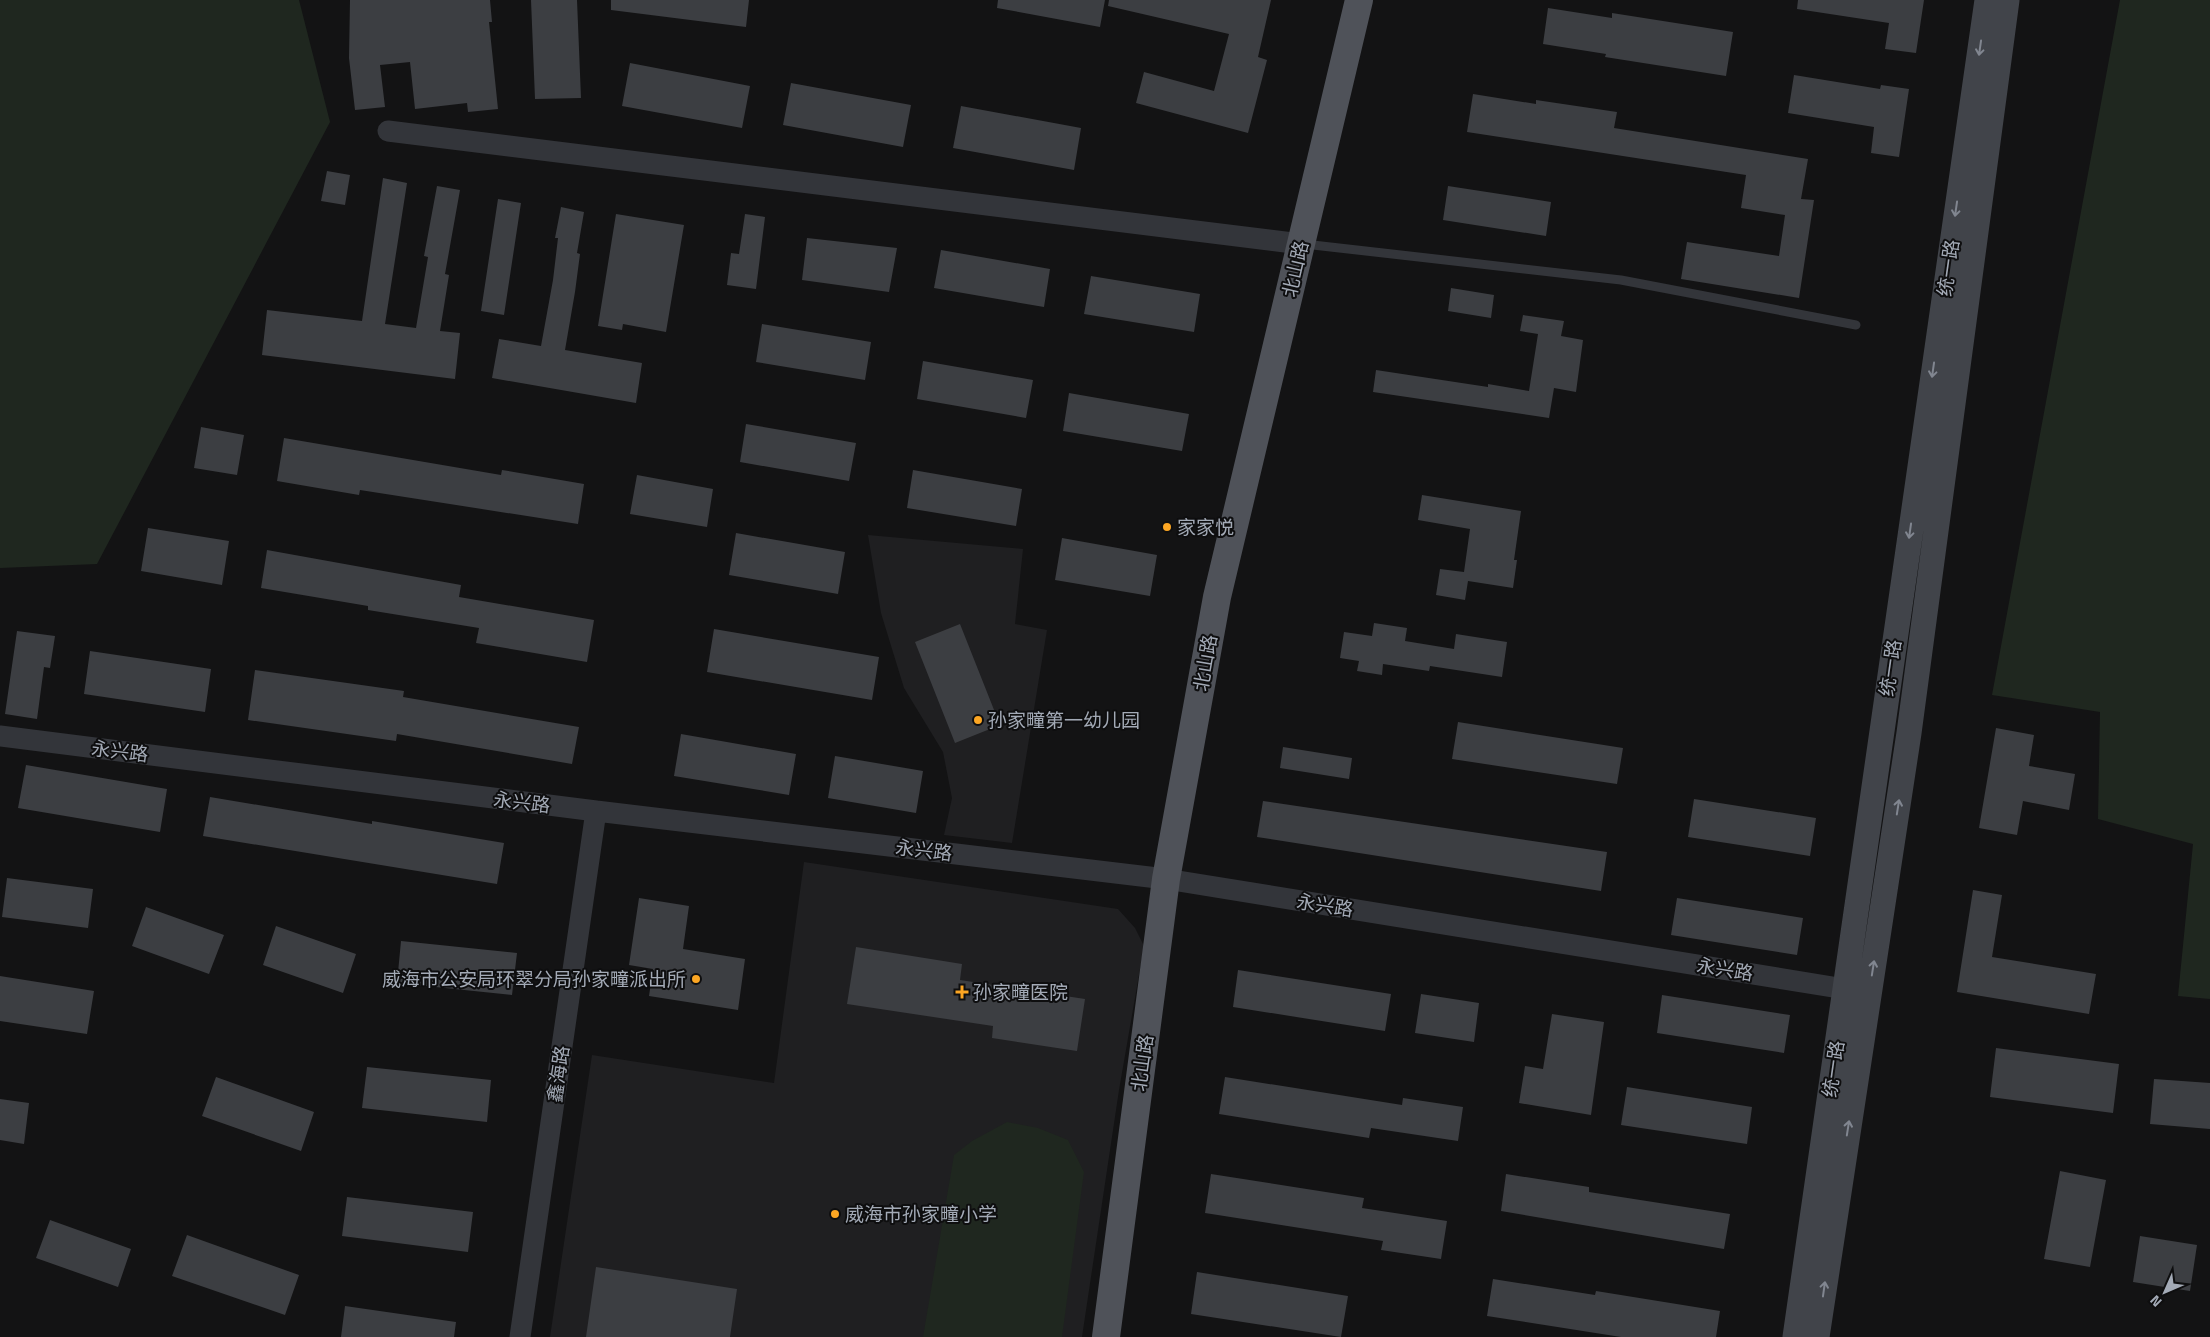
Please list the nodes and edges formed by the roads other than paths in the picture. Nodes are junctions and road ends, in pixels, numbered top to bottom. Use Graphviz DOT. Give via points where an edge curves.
graph roads {
  1 [pos="1359,0"];
  2 [pos="1987,0"];
  3 [pos="2007,0"];
  4 [pos="388,131"];
  5 [pos="1301,244"];
  6 [pos="1856,325"];
  7 [pos="0,736"];
  8 [pos="596,811"];
  9 [pos="1166,879"];
  10 [pos="1845,989"];
  11 [pos="520,1337"];
  12 [pos="1106,1337"];
  13 [pos="1794,1337"];
  14 [pos="1817,1337"];
  1 -- 5 [label="main road, 北山路"];
  2 -- 10 [label="main road, 统一路, one-way"];
  14 -- 3 [label="main road, 统一路, one-way" via="1909,733"];
  4 -- 5 [label="street"];
  5 -- 6 [label="lane" via="1621,280"];
  5 -- 9 [label="main road, 北山路" via="1217,596"];
  7 -- 8 [label="street, 永兴路"];
  8 -- 9 [label="street, 永兴路"];
  8 -- 11 [label="street, 鑫海路"];
  9 -- 10 [label="street, 永兴路"];
  9 -- 12 [label="main road, 北山路"];
  10 -- 13 [label="main road, 统一路"];
}
